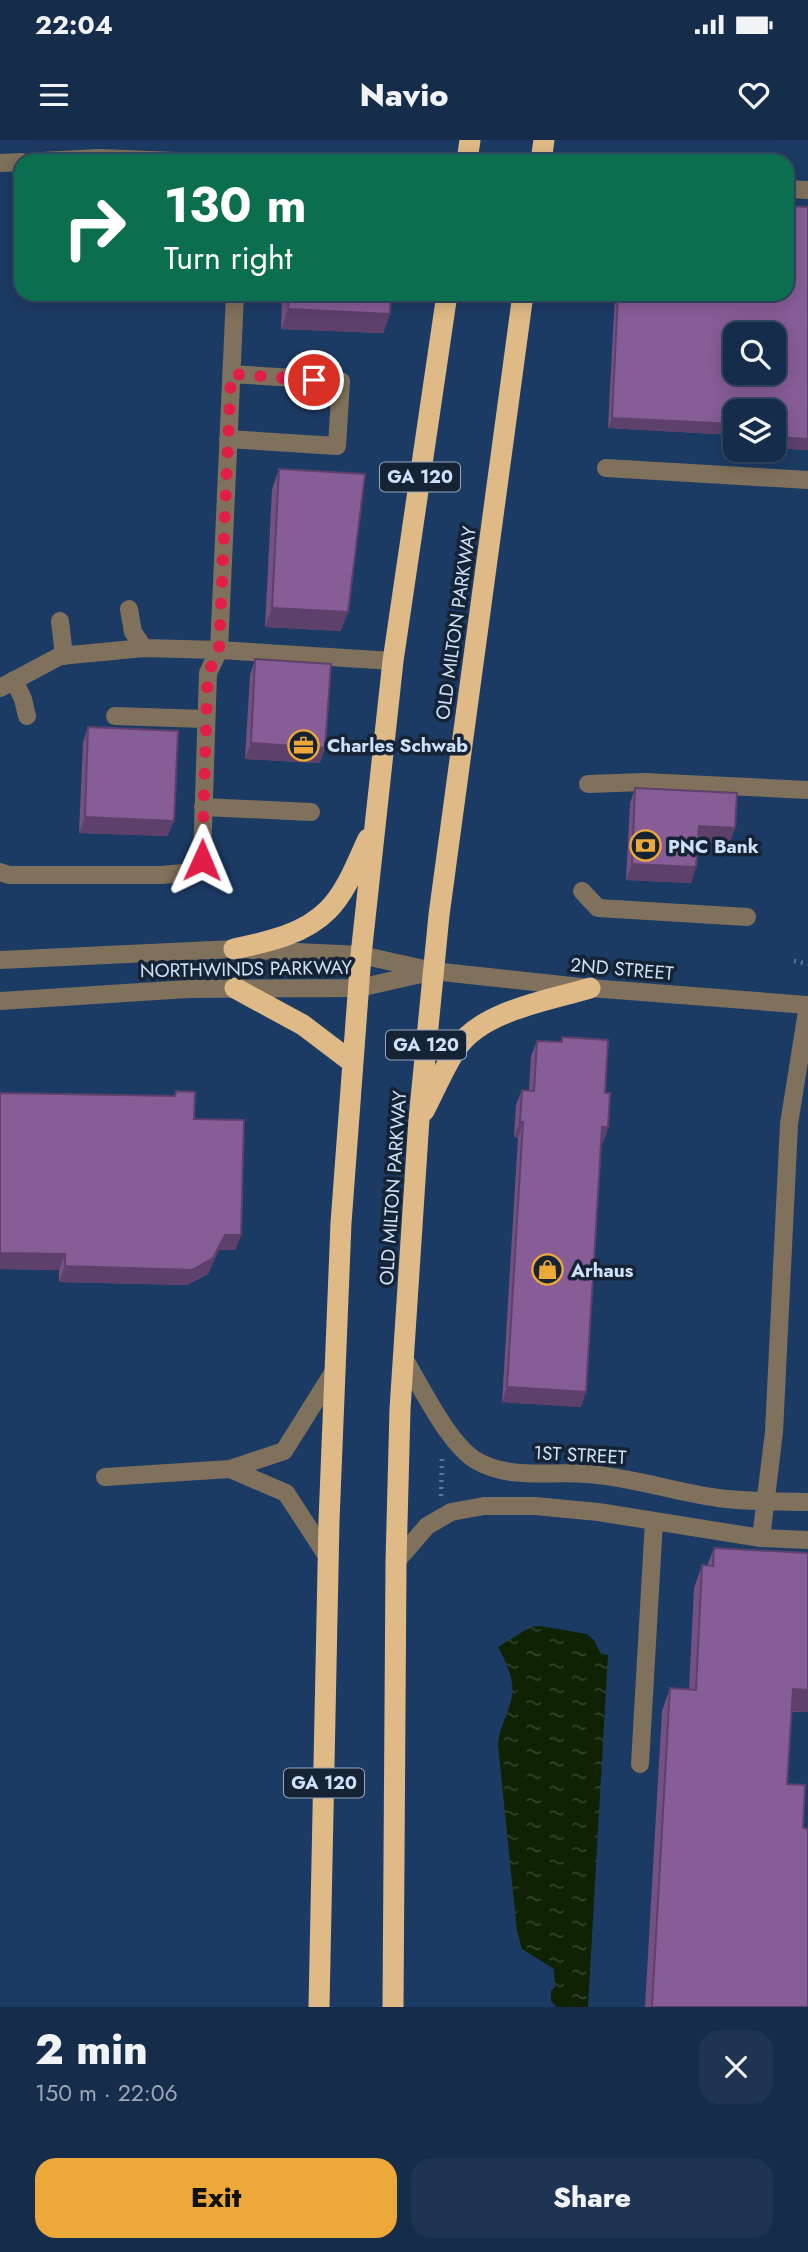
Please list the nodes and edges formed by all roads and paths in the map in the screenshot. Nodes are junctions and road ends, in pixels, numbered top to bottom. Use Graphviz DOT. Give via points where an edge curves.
graph roads {
  1 [pos="99,149"];
  2 [pos="75,154"];
  3 [pos="131,154"];
  4 [pos="235,301"];
  5 [pos="446,301"];
  6 [pos="522,301"];
  7 [pos="231,374"];
  8 [pos="228,439"];
  9 [pos="606,468"];
  10 [pos="808,480"];
  11 [pos="129,610"];
  12 [pos="60,621"];
  13 [pos="144,648"];
  14 [pos="219,650"];
  15 [pos="64,656"];
  16 [pos="393,661"];
  17 [pos="4,686"];
  18 [pos="27,716"];
  19 [pos="116,716"];
  20 [pos="205,719"];
  21 [pos="588,784"];
  22 [pos="808,790"];
  23 [pos="202,807"];
  24 [pos="311,812"];
  25 [pos="375,825"];
  26 [pos="0,872"];
  27 [pos="582,891"];
  28 [pos="747,917"];
  29 [pos="234,949"];
  30 [pos="361,954"];
  31 [pos="0,960"];
  32 [pos="794,961"];
  33 [pos="808,964"];
  34 [pos="433,971"];
  35 [pos="235,988"];
  36 [pos="359,988"];
  37 [pos="590,988"];
  38 [pos="0,1001"];
  39 [pos="808,1005"];
  40 [pos="354,1063"];
  41 [pos="419,1119"];
  42 [pos="404,1358"];
  43 [pos="336,1368"];
  44 [pos="443,1453"];
  45 [pos="230,1469"];
  46 [pos="105,1477"];
  47 [pos="441,1497"];
  48 [pos="767,1500"];
  49 [pos="808,1503"];
  50 [pos="654,1521"];
  51 [pos="761,1538"];
  52 [pos="808,1540"];
  53 [pos="329,1559"];
  54 [pos="396,1562"];
  55 [pos="640,1764"];
  56 [pos="319,2007"];
  57 [pos="393,2007"];
  1 -- 2 [label="street"];
  1 -- 3 [label="street"];
  4 -- 7 [label="street"];
  5 -- 16 [label="highway, GA 120"];
  6 -- 34 [label="highway, OLD MILTON PARKWAY / GA 120"];
  7 -- 8 [label="street"];
  7 -- 8 [label="street" via="341,381 337,446"];
  8 -- 14 [label="street"];
  9 -- 10 [label="street"];
  11 -- 13 [label="street" via="133,632"];
  12 -- 15 [label="street"];
  13 -- 14 [label="street"];
  13 -- 15 [label="street"];
  14 -- 16 [label="street"];
  14 -- 20 [label="street" via="208,673"];
  15 -- 17 [label="street"];
  16 -- 25 [label="highway, GA 120"];
  17 -- 18 [label="street" via="23,699"];
  19 -- 20 [label="street"];
  20 -- 23 [label="street"];
  21 -- 22 [label="street" via="645,782"];
  23 -- 24 [label="street"];
  23 -- 26 [label="street" via="202,860 194,872 161,876"];
  25 -- 29 [label="highway" via="328,910 304,928"];
  25 -- 30 [label="highway, GA 120"];
  27 -- 28 [label="street" via="598,908"];
  29 -- 30 [label="street, NORTHWINDS PARKWAY"];
  29 -- 31 [label="street, NORTHWINDS PARKWAY"];
  30 -- 34 [label="street, NORTHWINDS PARKWAY"];
  30 -- 36 [label="highway, GA 120"];
  32 -- 33 [label="path"];
  34 -- 36 [label="street, NORTHWINDS PARKWAY"];
  34 -- 37 [label="street, 2ND STREET"];
  34 -- 41 [label="highway, OLD MILTON PARKWAY / GA 120"];
  35 -- 36 [label="street, NORTHWINDS PARKWAY"];
  35 -- 38 [label="street, NORTHWINDS PARKWAY"];
  35 -- 40 [label="highway" via="303,1025"];
  36 -- 40 [label="highway, GA 120"];
  37 -- 39 [label="street, 2ND STREET"];
  37 -- 41 [label="highway" via="480,1025 458,1047"];
  39 -- 48 [label="street" via="789,1124"];
  40 -- 43 [label="highway, GA 120" via="341,1223"];
  41 -- 42 [label="highway, OLD MILTON PARKWAY / GA 120"];
  42 -- 48 [label="street, 1ST STREET" via="452,1438 474,1460 491,1468 514,1473 587,1474 717,1498"];
  42 -- 54 [label="highway, OLD MILTON PARKWAY / GA 120"];
  43 -- 45 [label="street" via="284,1451"];
  43 -- 53 [label="highway, GA 120"];
  44 -- 47 [label="path"];
  45 -- 46 [label="street"];
  45 -- 53 [label="street" via="286,1493"];
  48 -- 49 [label="street, 1ST STREET"];
  48 -- 51 [label="street"];
  50 -- 51 [label="street"];
  50 -- 54 [label="street" via="534,1506 468,1508 427,1526"];
  50 -- 55 [label="street"];
  51 -- 52 [label="street"];
  53 -- 56 [label="highway, GA 120"];
  54 -- 57 [label="highway, OLD MILTON PARKWAY / GA 120"];
}
